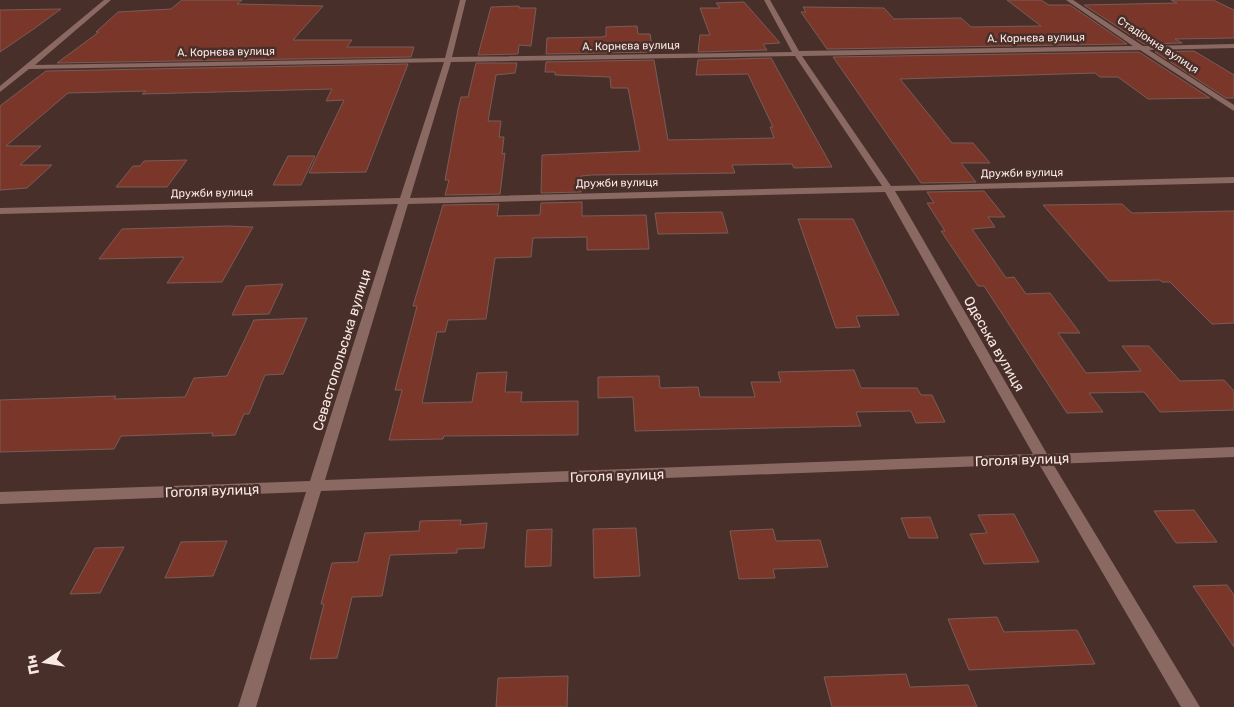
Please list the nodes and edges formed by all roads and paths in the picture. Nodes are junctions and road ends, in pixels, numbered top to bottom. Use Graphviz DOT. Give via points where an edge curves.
graph roads {
  1 [pos="108,0"];
  2 [pos="464,0"];
  3 [pos="767,0"];
  4 [pos="1069,0"];
  5 [pos="1234,46"];
  6 [pos="1142,48"];
  7 [pos="797,54"];
  8 [pos="448,60"];
  9 [pos="28,67"];
  10 [pos="0,90"];
  11 [pos="1234,109"];
  12 [pos="1234,180"];
  13 [pos="888,188"];
  14 [pos="403,200"];
  15 [pos="0,211"];
  16 [pos="1234,452"];
  17 [pos="1043,460"];
  18 [pos="316,487"];
  19 [pos="0,498"];
  20 [pos="247,707"];
  21 [pos="1191,707"];
  1 -- 9 [label="street"];
  2 -- 8 [label="street, Севастопольська вулиця"];
  3 -- 7 [label="street, Одеська вулиця"];
  4 -- 6 [label="street, Стадіонна вулиця"];
  5 -- 6 [label="street, А. Корнєва вулиця"];
  6 -- 7 [label="street, А. Корнєва вулиця"];
  6 -- 11 [label="street, Стадіонна вулиця"];
  7 -- 8 [label="street, А. Корнєва вулиця"];
  7 -- 13 [label="street, Одеська вулиця"];
  8 -- 9 [label="street, А. Корнєва вулиця"];
  8 -- 14 [label="street, Севастопольська вулиця"];
  9 -- 10 [label="street"];
  12 -- 13 [label="street, Дружби вулиця"];
  13 -- 14 [label="street, Дружби вулиця"];
  13 -- 17 [label="street, Одеська вулиця"];
  14 -- 15 [label="street, Дружби вулиця"];
  14 -- 18 [label="street, Севастопольська вулиця"];
  16 -- 17 [label="street, Гоголя вулиця"];
  17 -- 18 [label="street, Гоголя вулиця"];
  17 -- 21 [label="street, Одеська вулиця"];
  18 -- 19 [label="street, Гоголя вулиця"];
  18 -- 20 [label="street, Севастопольська вулиця"];
}
